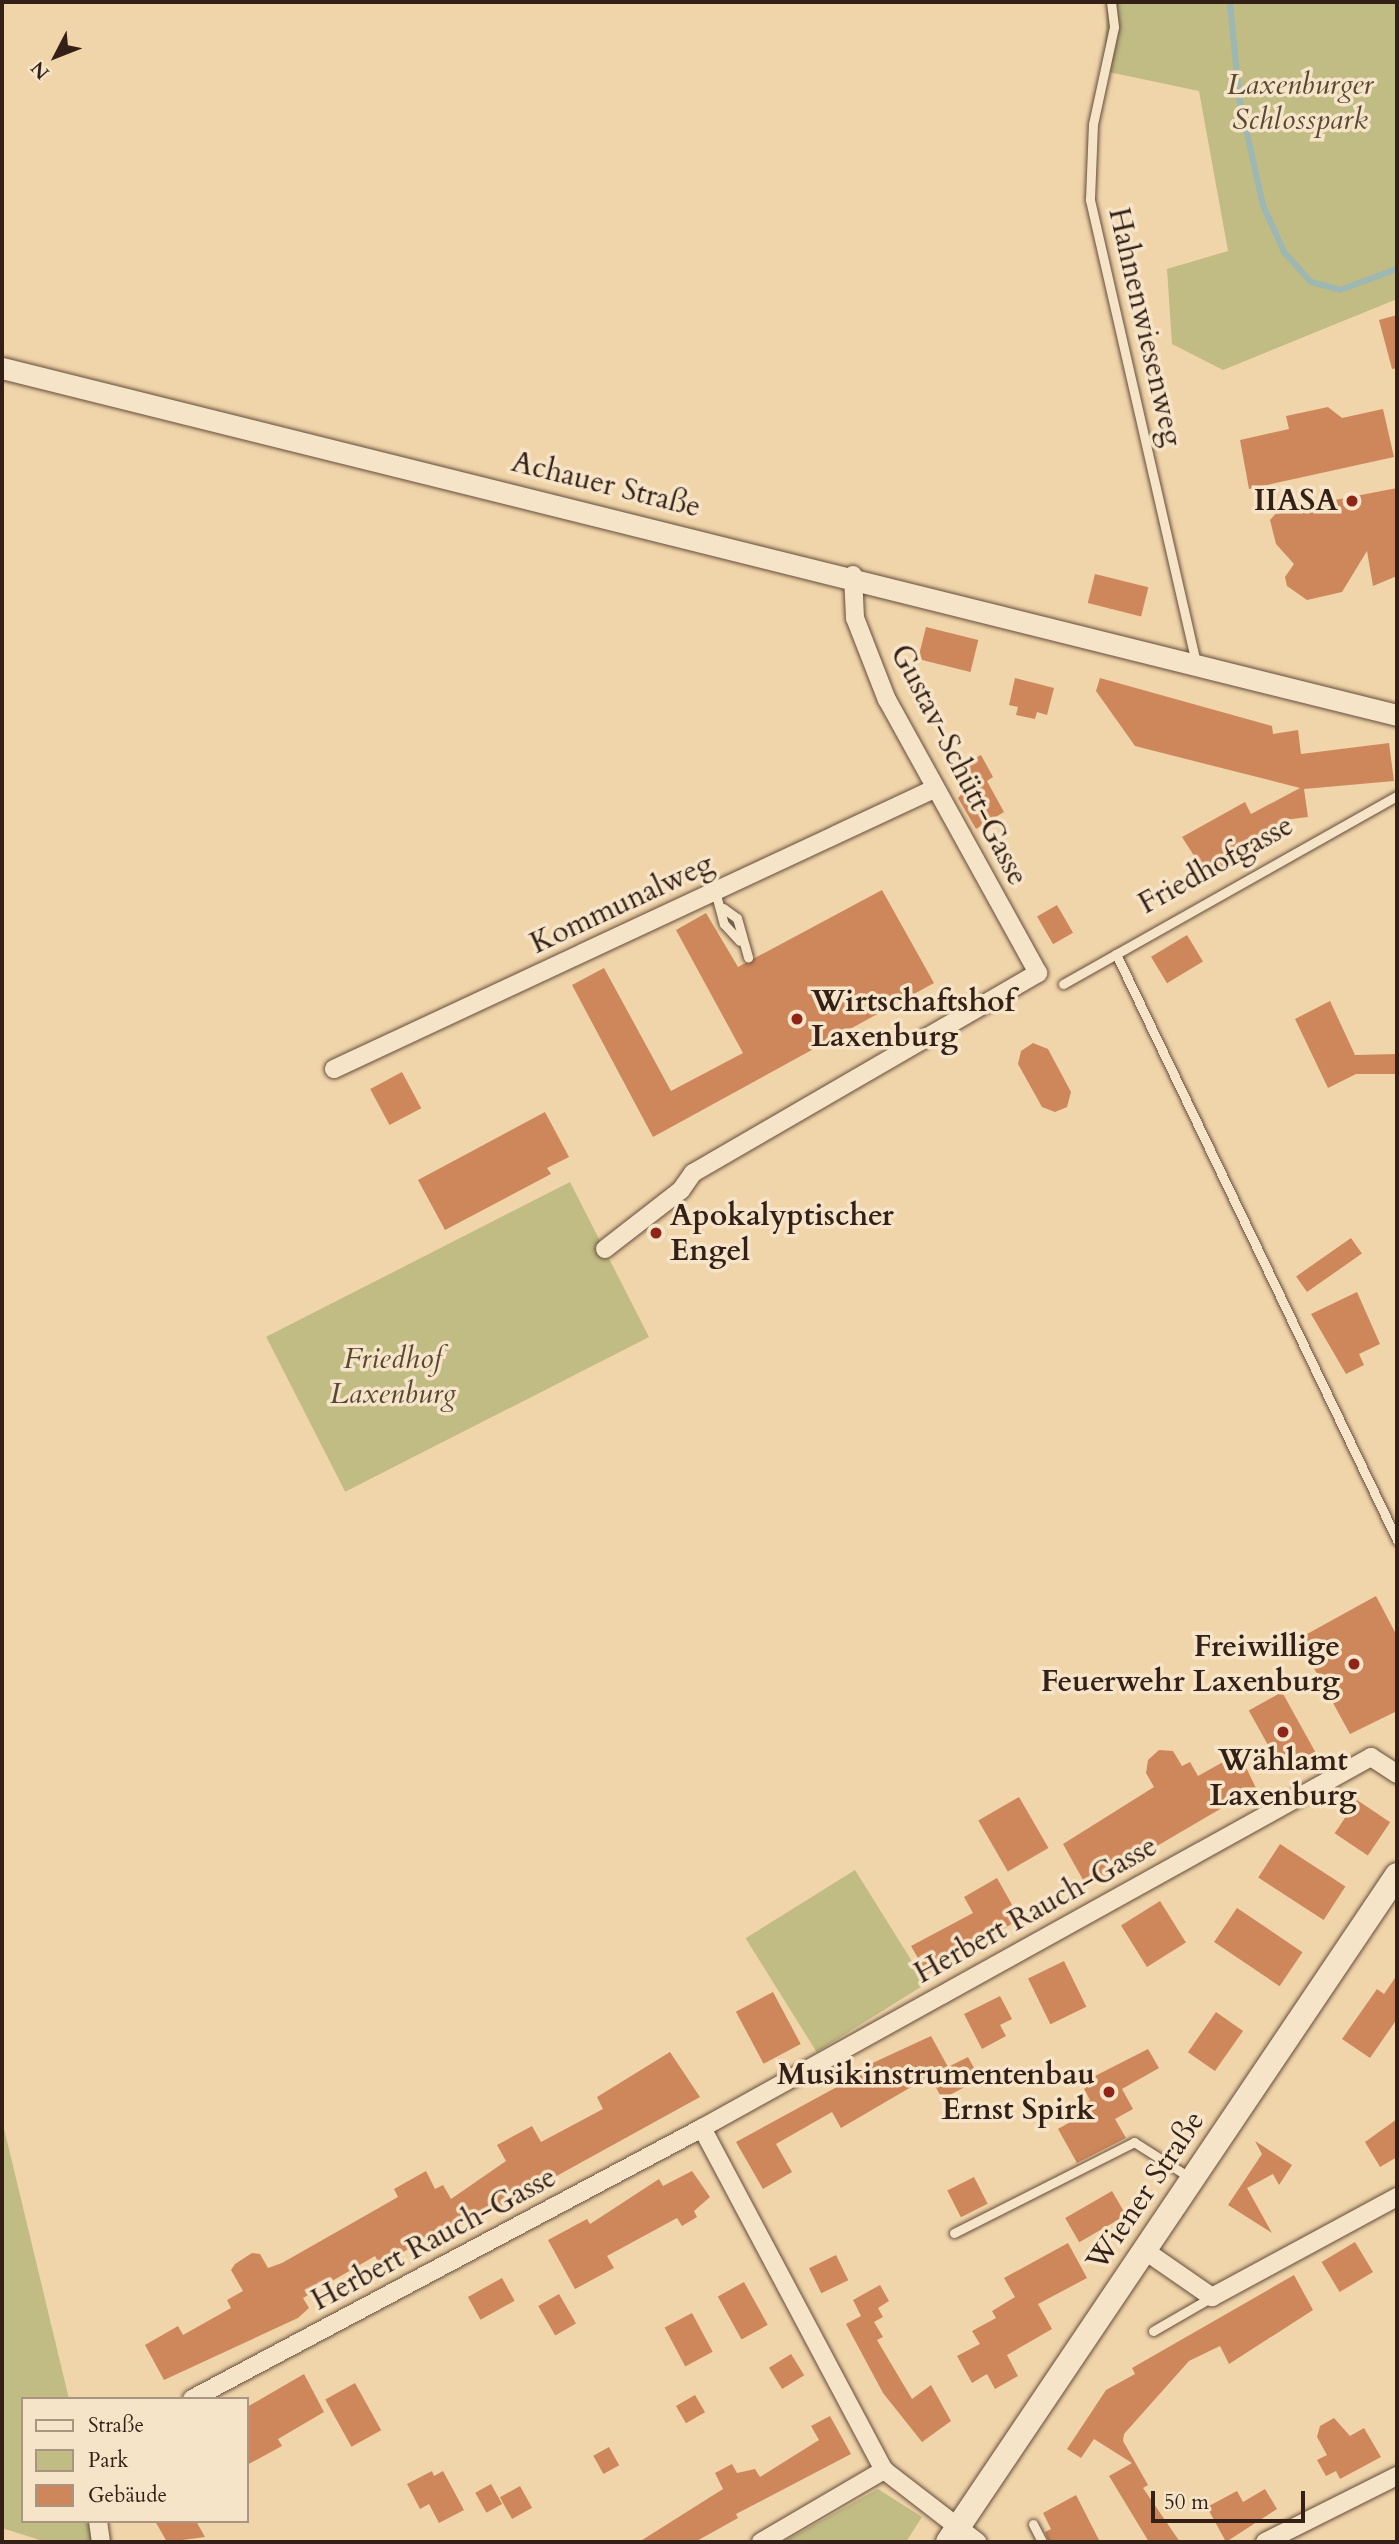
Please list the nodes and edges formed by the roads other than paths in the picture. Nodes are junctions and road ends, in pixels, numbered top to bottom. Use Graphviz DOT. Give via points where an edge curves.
graph roads {
  1 [pos="1111,2"];
  2 [pos="2,368"];
  3 [pos="853,575"];
  4 [pos="1195,660"];
  5 [pos="1397,715"];
  6 [pos="934,789"];
  7 [pos="1397,796"];
  8 [pos="719,900"];
  9 [pos="1116,954"];
  10 [pos="748,957"];
  11 [pos="1063,984"];
  12 [pos="334,1069"];
  13 [pos="605,1249"];
  14 [pos="1397,1540"];
  15 [pos="1397,1774"];
  16 [pos="1397,1875"];
  17 [pos="702,2128"];
  18 [pos="1192,2179"];
  19 [pos="1397,2197"];
  20 [pos="954,2233"];
  21 [pos="1144,2250"];
  22 [pos="1212,2297"];
  23 [pos="1153,2331"];
  24 [pos="196,2397"];
  25 [pos="884,2470"];
  26 [pos="1397,2476"];
  27 [pos="98,2523"];
  28 [pos="1033,2524"];
  29 [pos="961,2537"];
  30 [pos="101,2542"];
  31 [pos="761,2542"];
  32 [pos="1042,2542"];
  33 [pos="1265,2542"];
  1 -- 4 [label="lane, Hahnenwiesenweg" via="1114,27 1093,124 1090,200"];
  2 -- 3 [label="street, Achauer Straße"];
  3 -- 4 [label="street, Achauer Straße"];
  3 -- 6 [label="street, Gustav-Schütt-Gasse" via="855,618 887,700"];
  4 -- 5 [label="street, Achauer Straße"];
  6 -- 8 [label="street, Kommunalweg"];
  6 -- 13 [label="street, Gustav-Schütt-Gasse" via="1038,973 693,1173 681,1190"];
  7 -- 9 [label="lane, Friedhofgasse"];
  8 -- 10 [label="lane" via="737,918"];
  8 -- 12 [label="street, Kommunalweg"];
  9 -- 11 [label="lane, Friedhofgasse"];
  9 -- 14 [label="lane"];
  15 -- 17 [label="street, Herbert Rauch-Gasse" via="1371,1757"];
  16 -- 18 [label="main road, Wiener Straße"];
  17 -- 24 [label="street, Herbert Rauch-Gasse"];
  17 -- 25 [label="street"];
  18 -- 20 [label="lane" via="1134,2141"];
  18 -- 21 [label="main road, Wiener Straße"];
  19 -- 22 [label="street"];
  21 -- 22 [label="street"];
  21 -- 29 [label="main road, Wiener Straße"];
  22 -- 23 [label="lane"];
  25 -- 29 [label="street"];
  25 -- 31 [label="street"];
  26 -- 33 [label="street"];
  27 -- 30 [label="street"];
  28 -- 32 [label="lane"];
}
